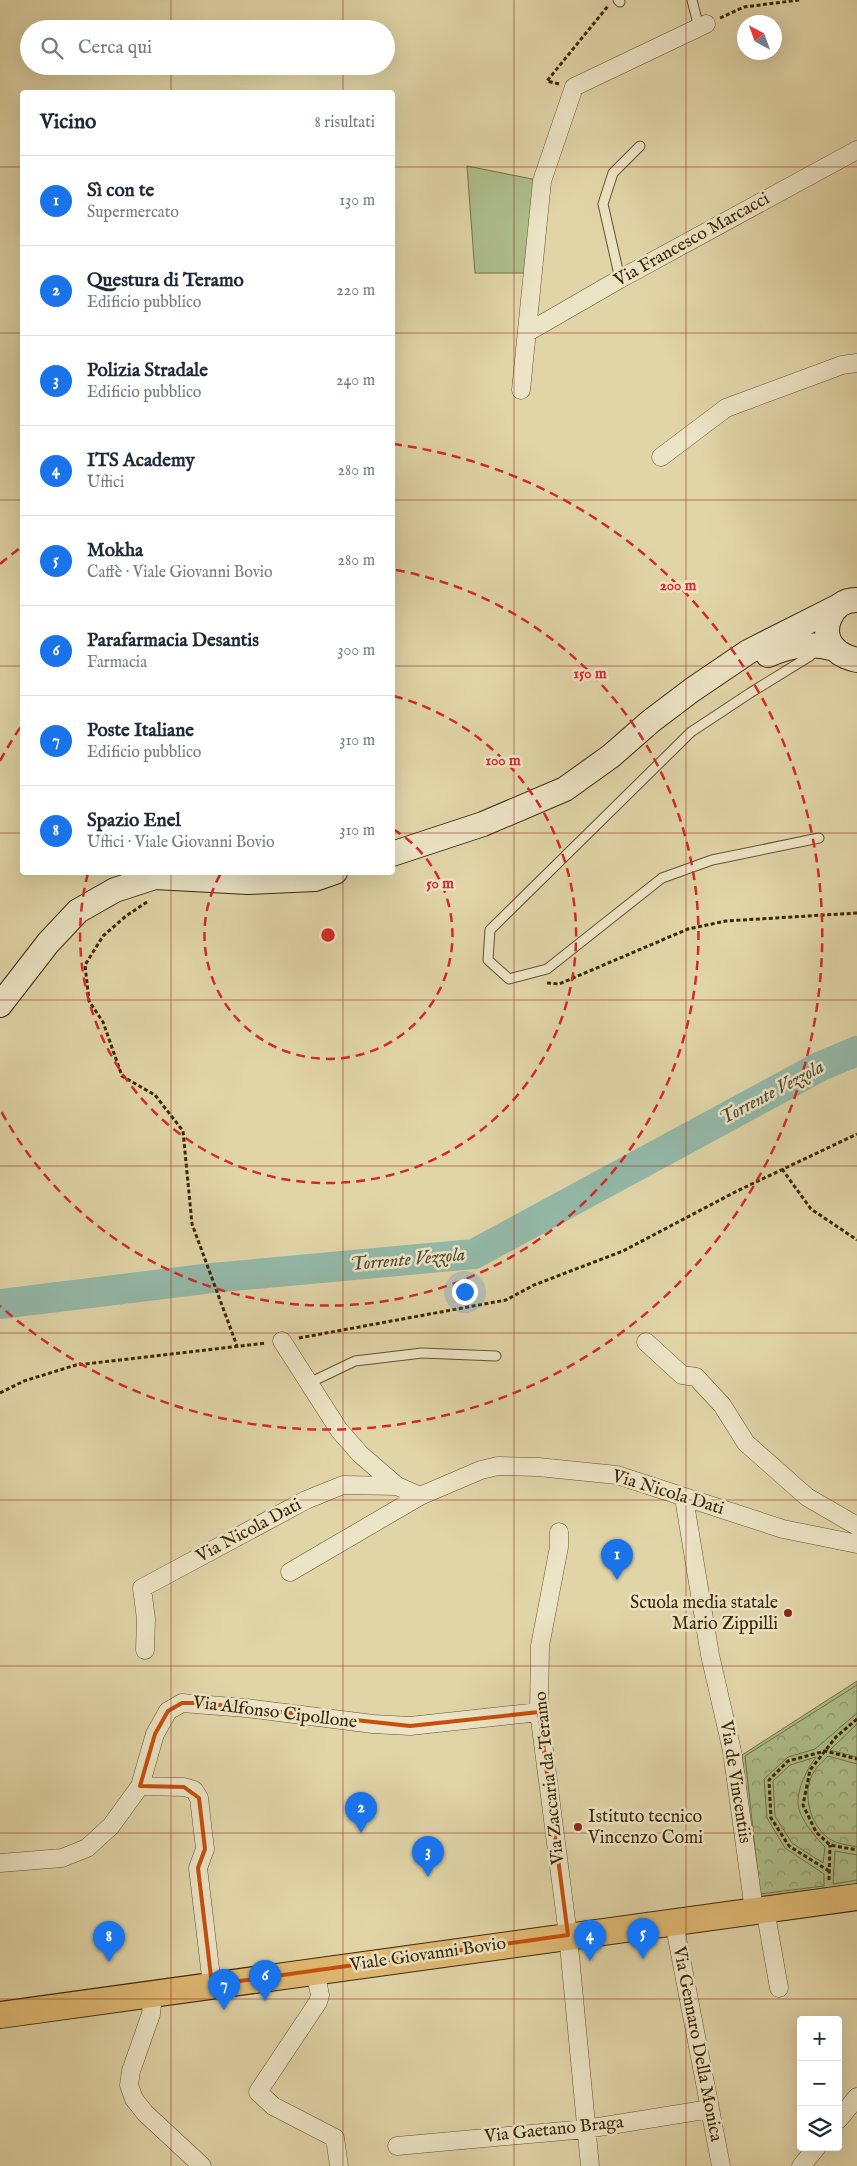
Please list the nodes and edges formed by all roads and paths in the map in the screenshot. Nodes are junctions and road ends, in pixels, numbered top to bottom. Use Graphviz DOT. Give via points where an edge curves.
graph roads {
  1 [pos="692,0"];
  2 [pos="799,0"];
  3 [pos="617,1"];
  4 [pos="703,26"];
  5 [pos="547,81"];
  6 [pos="640,146"];
  7 [pos="857,150"];
  8 [pos="620,279"];
  9 [pos="528,332"];
  10 [pos="857,363"];
  11 [pos="521,390"];
  12 [pos="661,457"];
  13 [pos="847,604"];
  14 [pos="844,654"];
  15 [pos="692,690"];
  16 [pos="819,838"];
  17 [pos="395,853"];
  18 [pos="326,875"];
  19 [pos="148,901"];
  20 [pos="857,913"];
  21 [pos="543,982"];
  22 [pos="7,986"];
  23 [pos="0,1006"];
  24 [pos="857,1134"];
  25 [pos="782,1169"];
  26 [pos="857,1240"];
  27 [pos="282,1341"];
  28 [pos="646,1342"];
  29 [pos="238,1346"];
  30 [pos="496,1356"];
  31 [pos="309,1383"];
  32 [pos="0,1393"];
  33 [pos="397,1486"];
  34 [pos="420,1496"];
  35 [pos="684,1498"];
  36 [pos="857,1526"];
  37 [pos="559,1532"];
  38 [pos="857,1544"];
  39 [pos="290,1572"];
  40 [pos="145,1650"];
  41 [pos="539,1712"];
  42 [pos="857,1719"];
  43 [pos="825,1751"];
  44 [pos="857,1759"];
  45 [pos="140,1786"];
  46 [pos="830,1845"];
  47 [pos="857,1850"];
  48 [pos="0,1862"];
  49 [pos="828,1871"];
  50 [pos="857,1897"];
  51 [pos="830,1900"];
  52 [pos="760,1910"];
  53 [pos="674,1922"];
  54 [pos="568,1935"];
  55 [pos="315,1972"];
  56 [pos="212,1985"];
  57 [pos="779,1988"];
  58 [pos="153,1994"];
  59 [pos="0,2015"];
  60 [pos="857,2097"];
  61 [pos="710,2108"];
  62 [pos="842,2115"];
  63 [pos="586,2129"];
  64 [pos="397,2146"];
  65 [pos="814,2151"];
  66 [pos="202,2166"];
  67 [pos="339,2166"];
  68 [pos="590,2166"];
  69 [pos="721,2166"];
  70 [pos="801,2166"];
  1 -- 4 [label="lane"];
  2 -- 4 [label="path" via="744,7"];
  3 -- 5 [label="path"];
  4 -- 9 [label="street" via="574,87 542,181"];
  6 -- 8 [label="lane" via="613,172 603,204"];
  7 -- 8 [label="street, Via Francesco Marcacci"];
  8 -- 9 [label="street, Via Francesco Marcacci"];
  9 -- 11 [label="street"];
  10 -- 12 [label="street" via="842,365 726,408"];
  13 -- 14 [label="street" via="831,615 827,633"];
  13 -- 15 [label="street" via="748,652"];
  14 -- 15 [label="street" via="802,644 776,652"];
  14 -- 16 [label="lane" via="810,656 691,732 490,930 488,960 509,979 547,969 662,878 712,860"];
  15 -- 17 [label="street" via="611,756 564,789 483,824"];
  18 -- 22 [label="street" via="315,879 248,882 155,877 115,890 78,911"];
  19 -- 29 [label="path" via="126,916 98,943 85,966 89,1001 103,1022 122,1076 155,1095 183,1131 192,1224"];
  20 -- 21 [label="path" via="726,921 688,929 559,984"];
  22 -- 23 [label="street"];
  24 -- 25 [label="path"];
  25 -- 26 [label="path" via="811,1209"];
  25 -- 27 [label="path" via="623,1251 534,1285 506,1300"];
  27 -- 29 [label="path"];
  27 -- 31 [label="street"];
  28 -- 36 [label="street" via="682,1375 696,1377 722,1405 746,1444 807,1497"];
  29 -- 32 [label="path" via="76,1365 24,1381"];
  30 -- 31 [label="lane" via="422,1353 356,1361"];
  31 -- 33 [label="street" via="339,1430 360,1454"];
  33 -- 34 [label="street, Via Nicola Dati"];
  33 -- 40 [label="street, Via Nicola Dati" via="343,1485 306,1500 142,1588"];
  34 -- 35 [label="street, Via Nicola Dati" via="498,1466 617,1475"];
  34 -- 39 [label="street, Via Nicola Dati"];
  35 -- 38 [label="street, Via Nicola Dati" via="783,1529"];
  35 -- 52 [label="street, Via de Vincentiis" via="710,1655 732,1750"];
  37 -- 41 [label="street, Via Zaccaria da Teramo" via="540,1646"];
  41 -- 45 [label="street, Via Alfonso Cipollone" via="410,1726 182,1703 168,1711 155,1734"];
  41 -- 54 [label="street, Via Zaccaria da Teramo"];
  42 -- 43 [label="path"];
  43 -- 44 [label="path"];
  43 -- 46 [label="path" via="810,1770 803,1805 816,1832"];
  43 -- 49 [label="path" via="788,1761 769,1780 770,1818 789,1846"];
  45 -- 48 [label="street, Via Alfonso Cipollone" via="111,1826 88,1848 62,1858"];
  45 -- 56 [label="street" via="184,1787 194,1790 199,1798 205,1849 198,1868"];
  46 -- 47 [label="path"];
  46 -- 49 [label="path"];
  49 -- 51 [label="path"];
  50 -- 51 [label="main road, Viale Giovanni Bovio"];
  51 -- 52 [label="main road, Viale Giovanni Bovio"];
  52 -- 53 [label="main road, Viale Giovanni Bovio"];
  52 -- 57 [label="street, Via de Vincentiis"];
  53 -- 54 [label="main road, Viale Giovanni Bovio"];
  53 -- 61 [label="street, Via Gennaro Della Monica"];
  54 -- 55 [label="main road, Viale Giovanni Bovio"];
  54 -- 63 [label="street, Via Zaccaria da Teramo"];
  55 -- 56 [label="main road, Viale Giovanni Bovio"];
  55 -- 67 [label="street" via="320,1995 318,2002 258,2092 274,2106 335,2138"];
  56 -- 58 [label="main road, Viale Giovanni Bovio"];
  58 -- 59 [label="main road, Viale Giovanni Bovio"];
  58 -- 66 [label="street" via="151,2014 129,2084 134,2099 145,2113"];
  60 -- 62 [label="street"];
  61 -- 63 [label="street, Via Gaetano Braga"];
  61 -- 69 [label="street, Via Gennaro Della Monica"];
  63 -- 64 [label="street, Via Gaetano Braga"];
  63 -- 68 [label="street, Via Zaccaria da Teramo"];
  65 -- 70 [label="street"];
}
